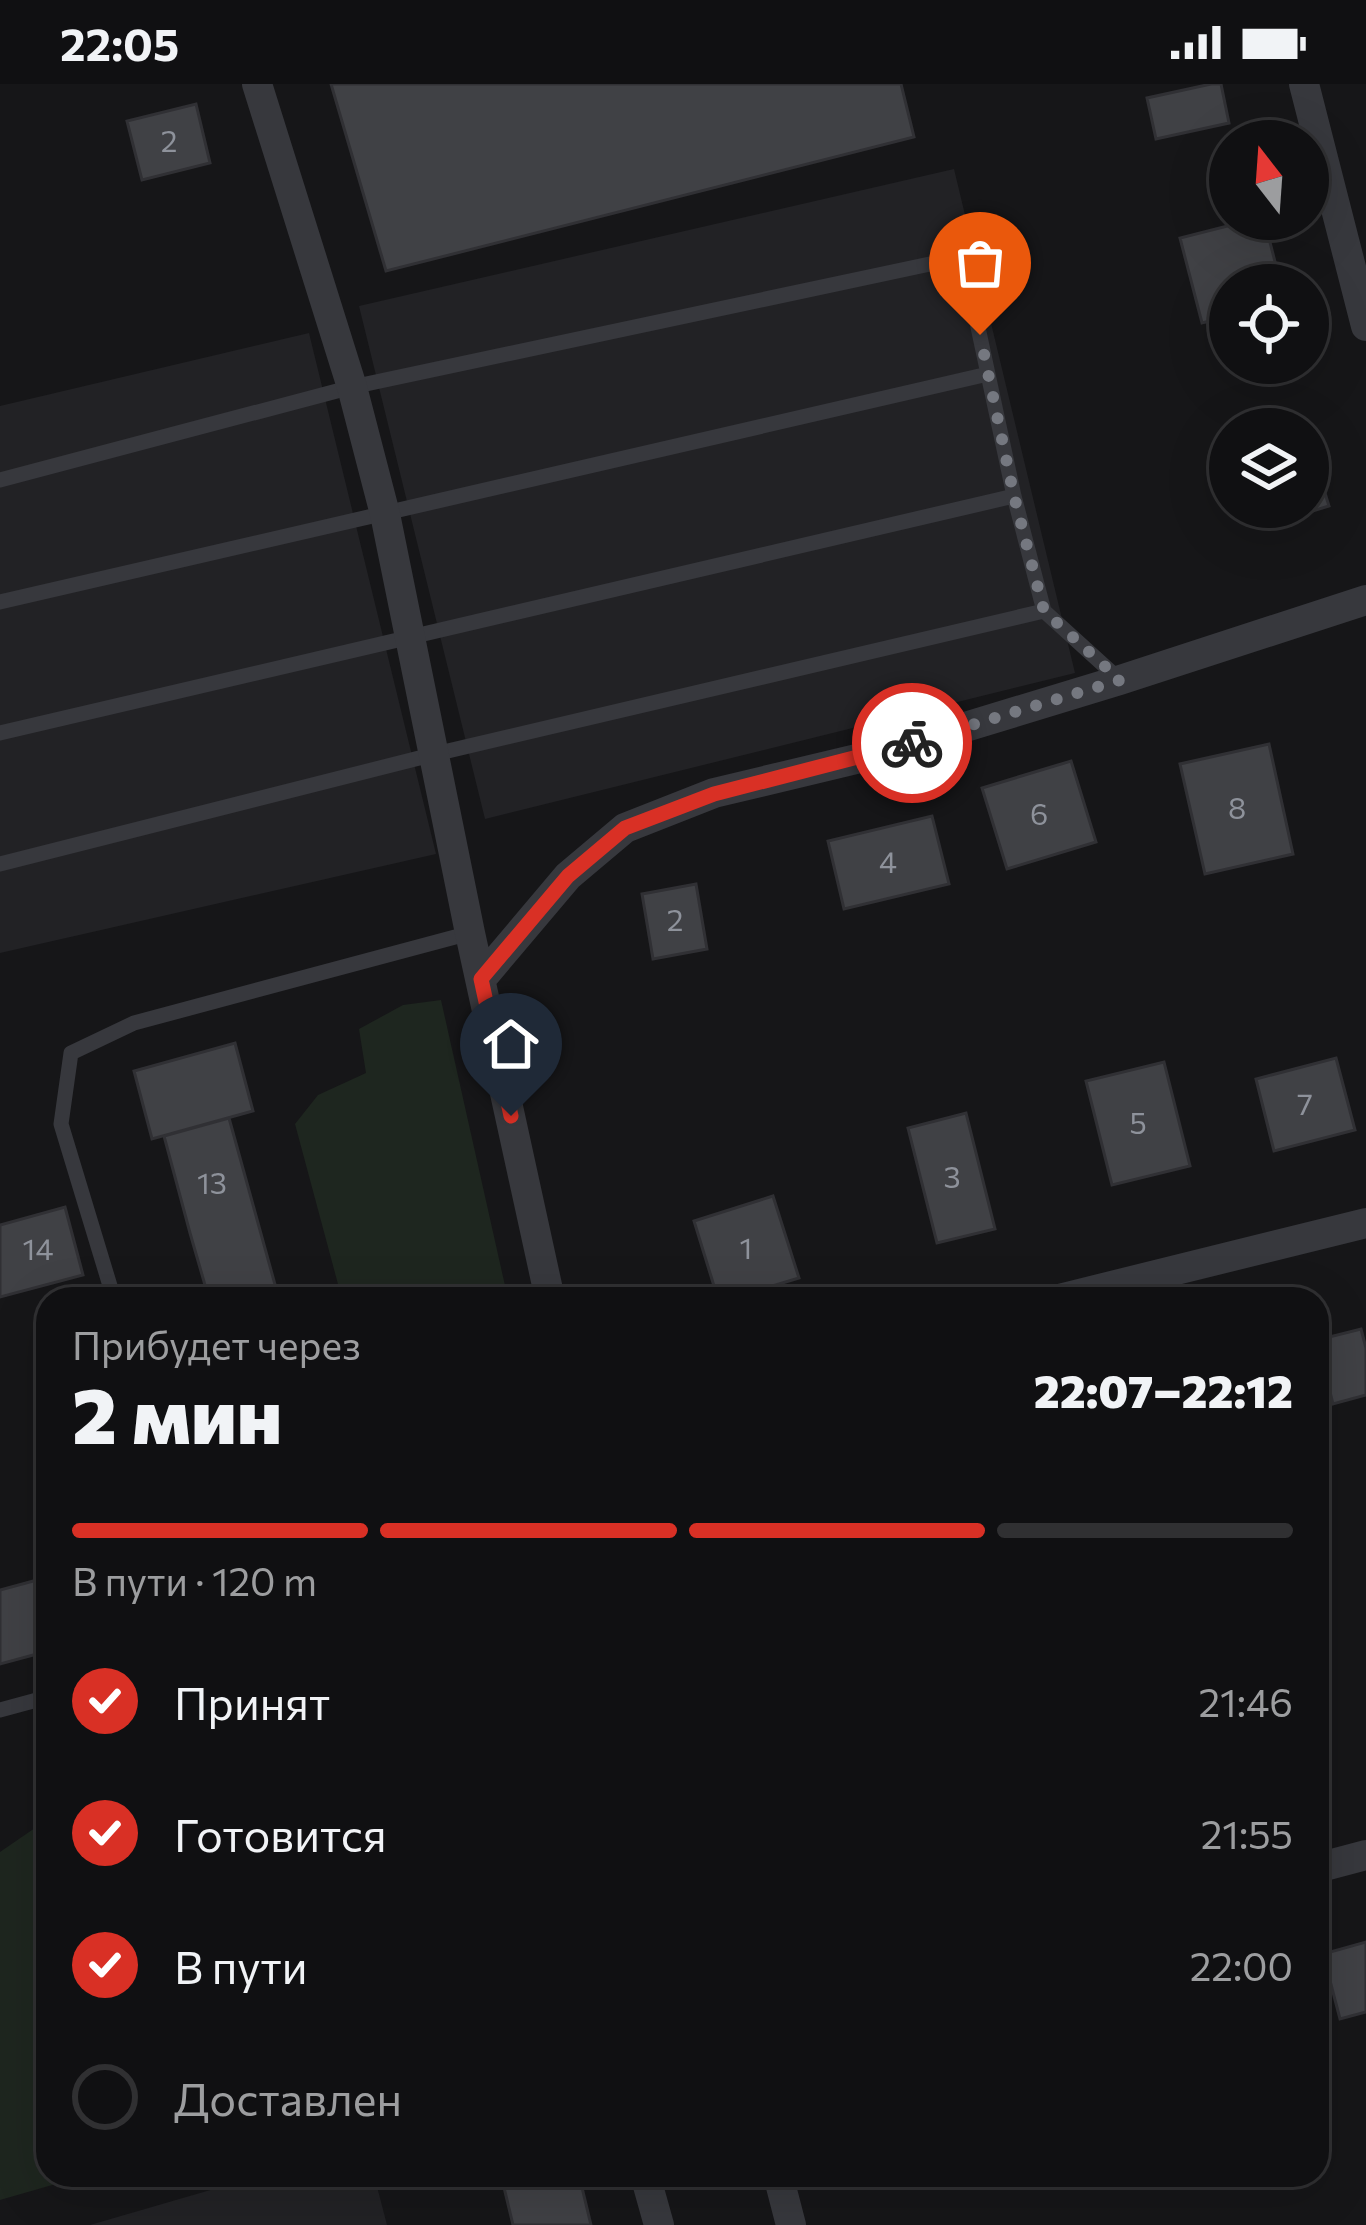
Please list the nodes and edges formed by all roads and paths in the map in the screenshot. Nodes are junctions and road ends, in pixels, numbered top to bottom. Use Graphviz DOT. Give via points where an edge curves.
graph roads {
  1 [pos="257,84"];
  2 [pos="1304,84"];
  3 [pos="1366,326"];
  4 [pos="988,374"];
  5 [pos="352,387"];
  6 [pos="0,480"];
  7 [pos="1014,496"];
  8 [pos="385,514"];
  9 [pos="1366,600"];
  10 [pos="0,602"];
  11 [pos="1044,611"];
  12 [pos="412,636"];
  13 [pos="1120,680"];
  14 [pos="0,733"];
  15 [pos="435,754"];
  16 [pos="0,864"];
  17 [pos="470,932"];
  18 [pos="481,979"];
  19 [pos="1366,1222"];
  20 [pos="110,1287"];
  21 [pos="547,1287"];
  22 [pos="1107,1287"];
  23 [pos="36,1700"];
  24 [pos="0,1710"];
  25 [pos="1366,1855"];
  26 [pos="1329,1865"];
  27 [pos="648,2187"];
  28 [pos="781,2187"];
  29 [pos="659,2225"];
  30 [pos="791,2225"];
  1 -- 5 [label="street"];
  2 -- 3 [label="street"];
  4 -- 5 [label="lane" via="963,257"];
  4 -- 7 [label="lane"];
  4 -- 8 [label="lane"];
  5 -- 6 [label="lane"];
  5 -- 8 [label="street"];
  7 -- 11 [label="lane"];
  7 -- 12 [label="lane"];
  8 -- 10 [label="lane"];
  8 -- 12 [label="street"];
  9 -- 13 [label="street"];
  11 -- 13 [label="lane"];
  11 -- 15 [label="lane"];
  12 -- 14 [label="lane"];
  12 -- 15 [label="street"];
  13 -- 18 [label="street" via="714,794 625,828 568,876"];
  15 -- 16 [label="lane"];
  15 -- 17 [label="street"];
  17 -- 18 [label="street"];
  17 -- 20 [label="lane" via="134,1023 71,1053 61,1124"];
  18 -- 21 [label="street"];
  19 -- 22 [label="street"];
  23 -- 24 [label="lane"];
  25 -- 26 [label="street"];
  27 -- 29 [label="street"];
  28 -- 30 [label="street"];
}
